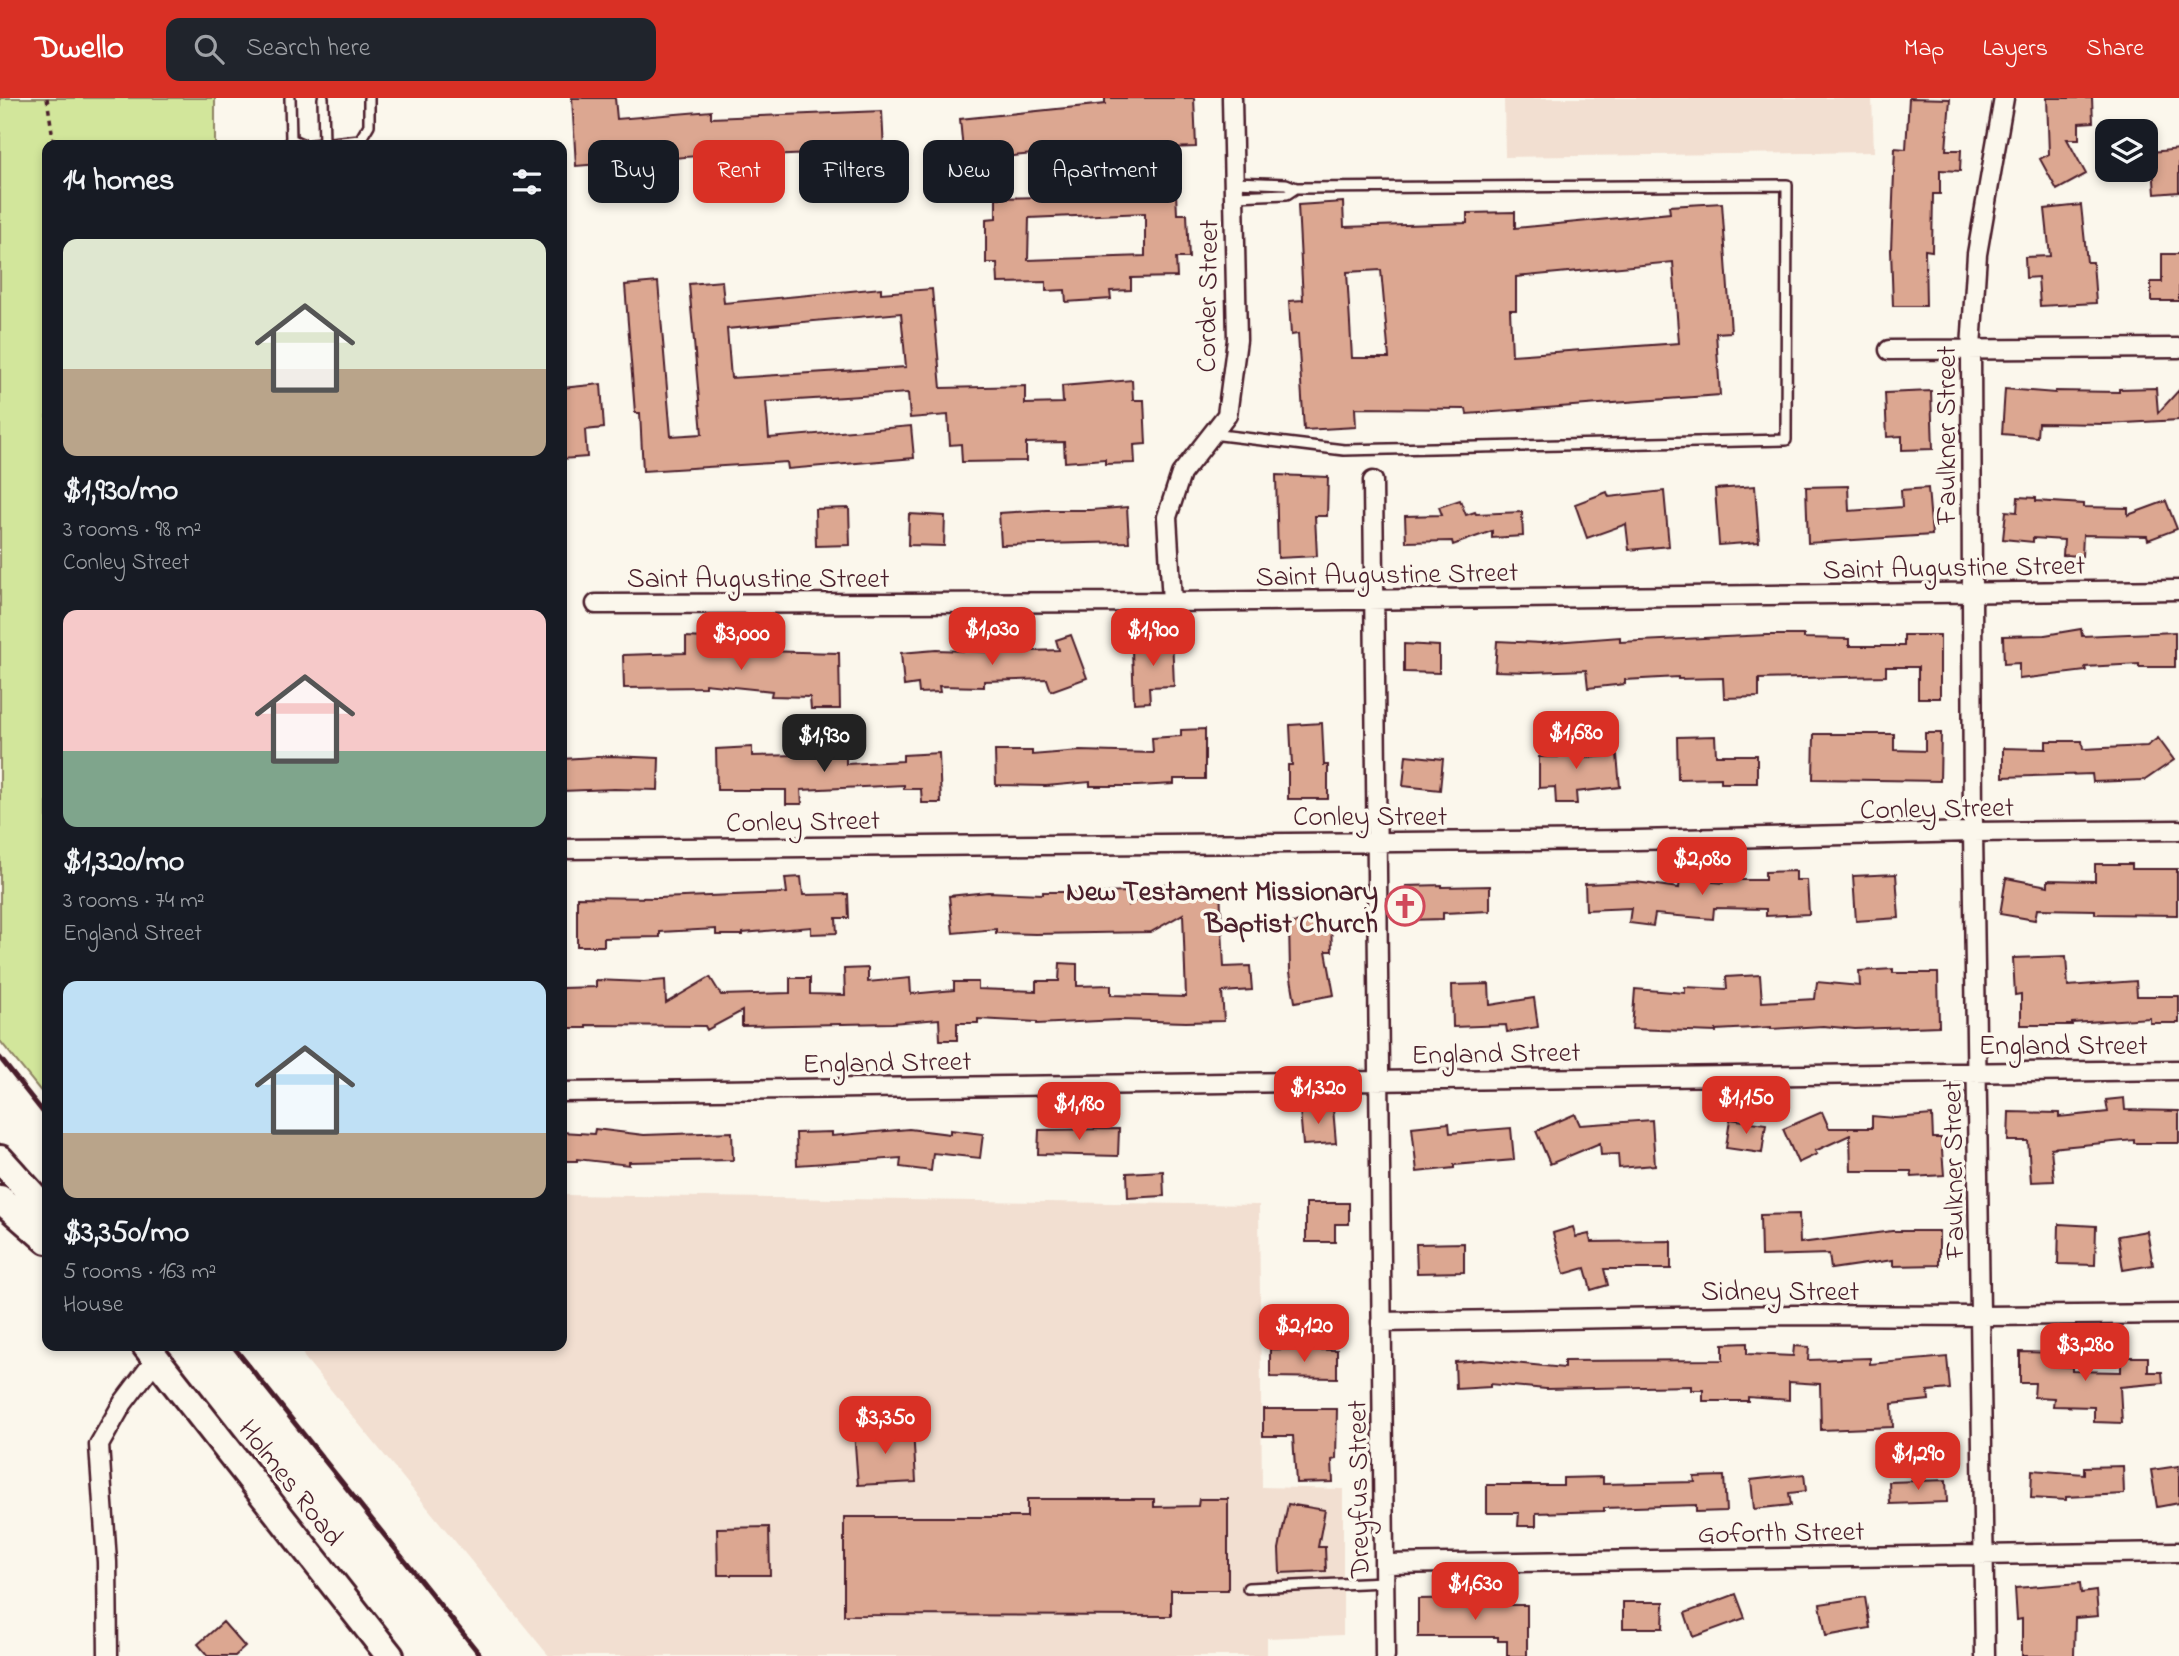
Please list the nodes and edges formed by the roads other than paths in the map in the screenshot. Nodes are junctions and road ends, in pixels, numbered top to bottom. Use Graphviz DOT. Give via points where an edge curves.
graph roads {
  1 [pos="290,98"];
  2 [pos="323,98"];
  3 [pos="369,98"];
  4 [pos="1232,98"];
  5 [pos="2004,98"];
  6 [pos="293,140"];
  7 [pos="324,140"];
  8 [pos="360,140"];
  9 [pos="1234,189"];
  10 [pos="1971,348"];
  11 [pos="2179,348"];
  12 [pos="1889,350"];
  13 [pos="1212,434"];
  14 [pos="1373,481"];
  15 [pos="2179,590"];
  16 [pos="1970,591"];
  17 [pos="1374,600"];
  18 [pos="1172,602"];
  19 [pos="596,604"];
  20 [pos="2179,830"];
  21 [pos="1973,832"];
  22 [pos="1377,841"];
  23 [pos="567,849"];
  24 [pos="2179,1070"];
  25 [pos="1977,1071"];
  26 [pos="1379,1080"];
  27 [pos="567,1092"];
  28 [pos="0,1159"];
  29 [pos="0,1199"];
  30 [pos="42,1205"];
  31 [pos="42,1236"];
  32 [pos="2179,1314"];
  33 [pos="1980,1317"];
  34 [pos="1381,1322"];
  35 [pos="151,1352"];
  36 [pos="2179,1552"];
  37 [pos="1984,1554"];
  38 [pos="1384,1573"];
  39 [pos="1248,1588"];
  40 [pos="108,1656"];
  41 [pos="390,1656"];
  42 [pos="1385,1656"];
  43 [pos="1985,1656"];
  1 -- 6 [label="lane"];
  2 -- 7 [label="lane"];
  3 -- 8 [label="lane" via="369,125"];
  4 -- 9 [label="street, Corder Street"];
  5 -- 10 [label="street, Faulkner Street" via="1977,254"];
  9 -- 13 [label="street, Corder Street" via="1237,340 1227,415"];
  9 -- 13 [label="lane" via="1286,184 1296,188 1787,185 1786,440 1344,450"];
  10 -- 11 [label="street"];
  10 -- 12 [label="street"];
  10 -- 16 [label="street, Faulkner Street"];
  13 -- 18 [label="street, Corder Street" via="1181,474 1167,517"];
  14 -- 17 [label="street, Dreyfus Street"];
  15 -- 16 [label="street, Saint Augustine Street"];
  16 -- 17 [label="street, Saint Augustine Street"];
  16 -- 21 [label="street, Faulkner Street"];
  17 -- 18 [label="street, Saint Augustine Street"];
  17 -- 22 [label="street, Dreyfus Street"];
  18 -- 19 [label="street, Saint Augustine Street"];
  20 -- 21 [label="street, Conley Street"];
  21 -- 22 [label="street, Conley Street"];
  21 -- 25 [label="street, Faulkner Street"];
  22 -- 23 [label="street, Conley Street"];
  22 -- 26 [label="street, Dreyfus Street"];
  24 -- 25 [label="street, England Street"];
  25 -- 26 [label="street, England Street"];
  25 -- 33 [label="street, Faulkner Street"];
  26 -- 27 [label="street, England Street"];
  26 -- 34 [label="street, Dreyfus Street"];
  28 -- 30 [label="main road"];
  29 -- 31 [label="main road"];
  32 -- 33 [label="street, Sidney Street"];
  33 -- 34 [label="street, Sidney Street" via="1793,1315"];
  33 -- 37 [label="street, Faulkner Street"];
  34 -- 38 [label="street, Dreyfus Street"];
  35 -- 40 [label="street" via="99,1445"];
  35 -- 41 [label="main road, Holmes Road"];
  36 -- 37 [label="street, Goforth Street"];
  37 -- 38 [label="street, Goforth Street"];
  37 -- 43 [label="street, Faulkner Street"];
  38 -- 39 [label="lane"];
  38 -- 42 [label="street, Dreyfus Street"];
}
